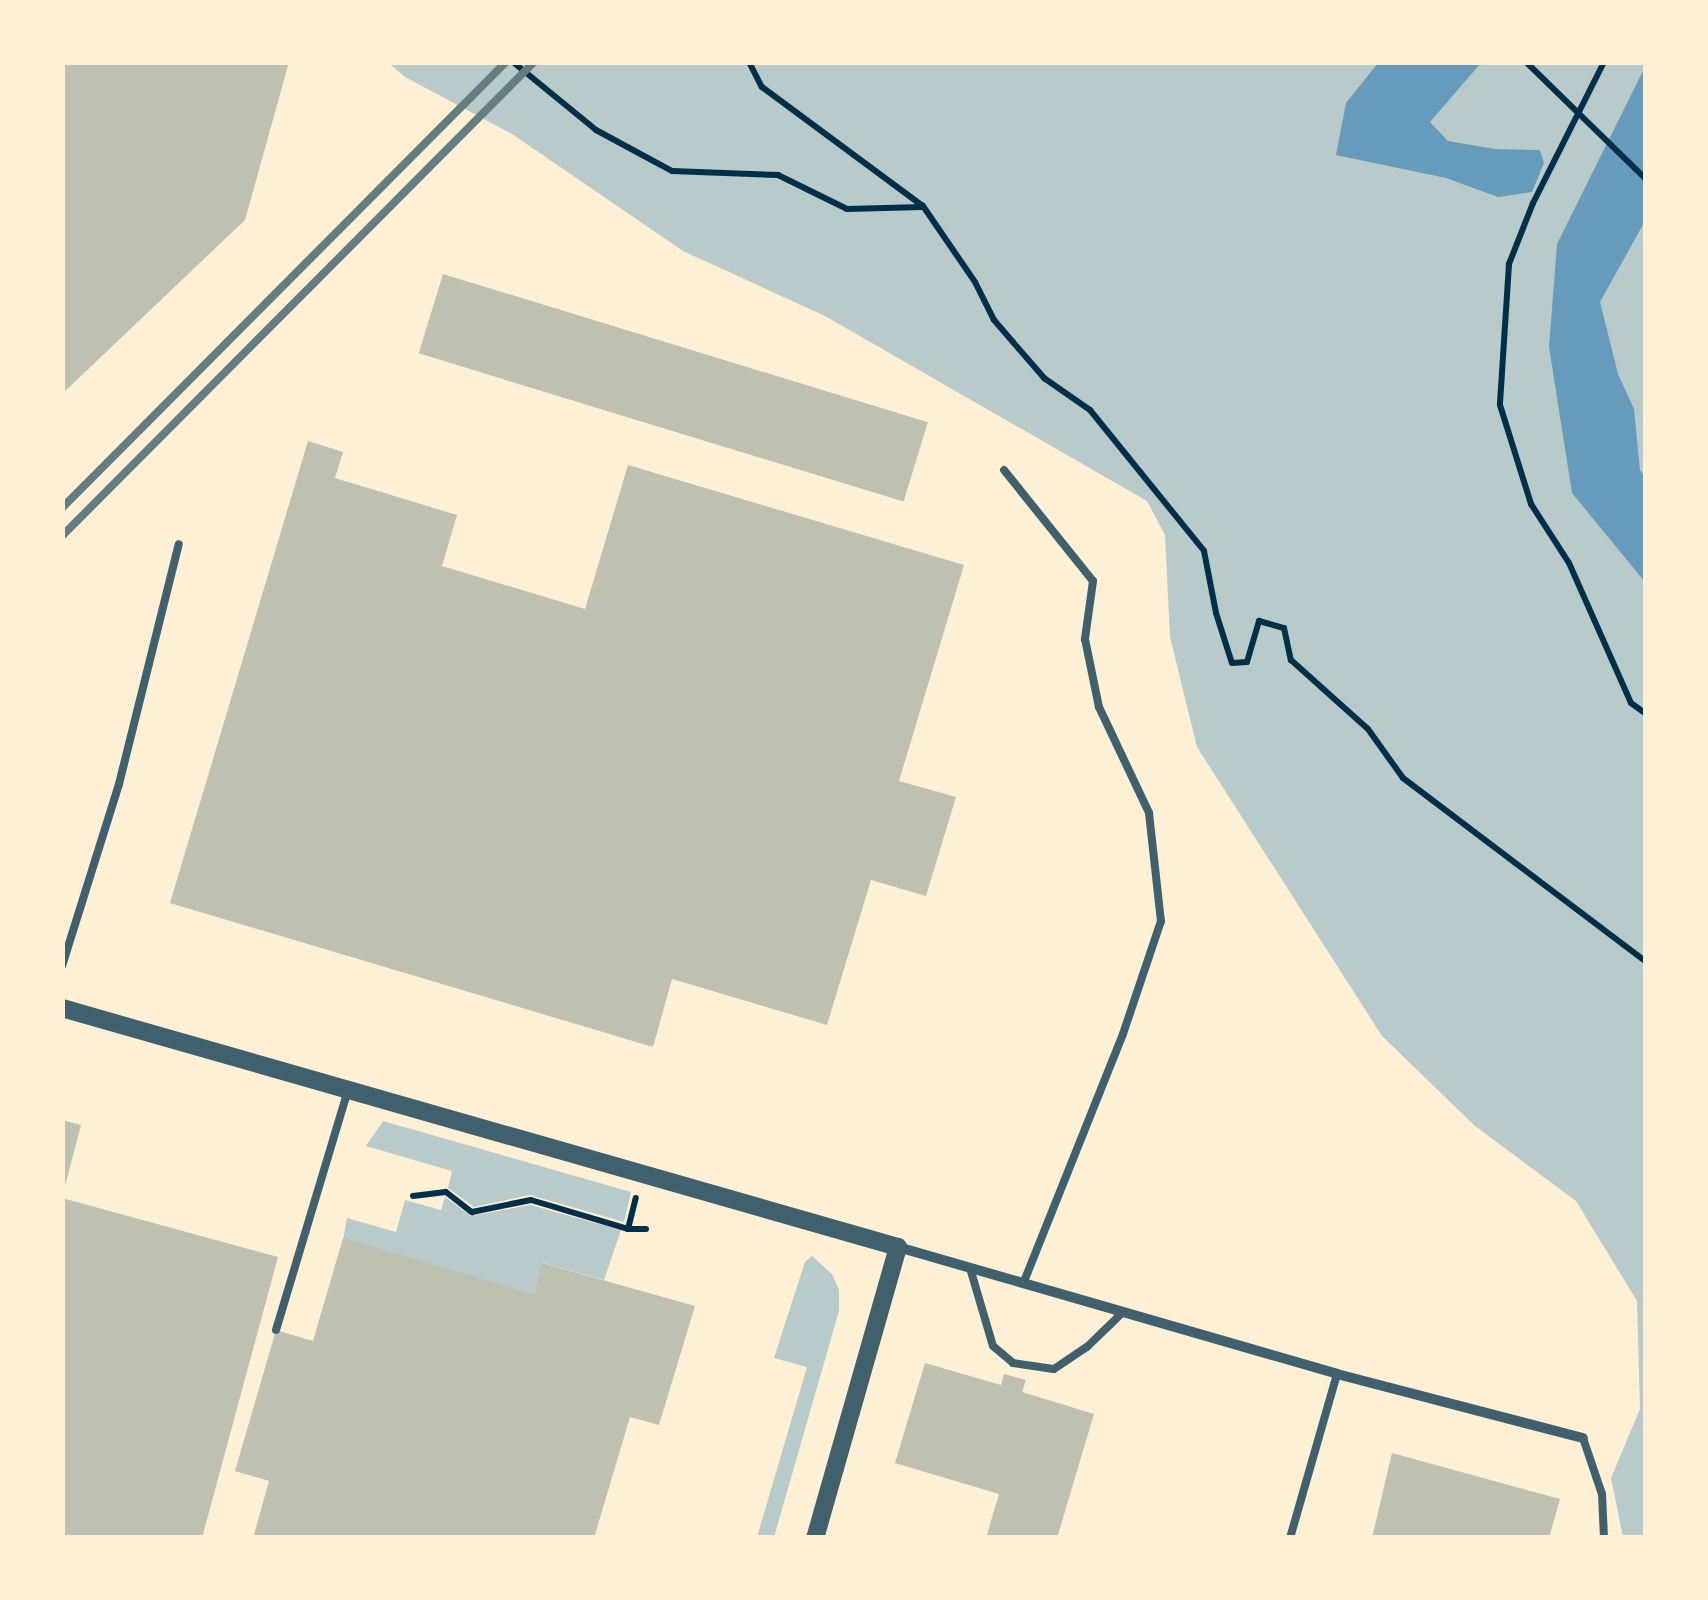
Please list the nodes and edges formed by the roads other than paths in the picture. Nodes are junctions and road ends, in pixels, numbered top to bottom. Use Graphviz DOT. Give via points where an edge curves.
graph roads {
  1 [pos="1004,470"];
  2 [pos="179,544"];
  3 [pos="62,966"];
  4 [pos="62,1008"];
  5 [pos="348,1090"];
  6 [pos="898,1248"];
  7 [pos="970,1268"];
  8 [pos="1023,1284"];
  9 [pos="1122,1312"];
  10 [pos="276,1330"];
  11 [pos="1337,1374"];
  12 [pos="1584,1438"];
  13 [pos="815,1538"];
  14 [pos="1290,1538"];
  15 [pos="1604,1538"];
  1 -- 8 [label="lane" via="1093,581 1085,640 1100,707 1149,813 1161,921"];
  2 -- 3 [label="lane" via="118,784"];
  4 -- 5 [label="street"];
  5 -- 6 [label="street"];
  5 -- 10 [label="lane"];
  6 -- 7 [label="street"];
  6 -- 13 [label="street"];
  7 -- 8 [label="street"];
  7 -- 9 [label="lane" via="993,1346 1013,1362 1054,1369"];
  8 -- 9 [label="street"];
  9 -- 11 [label="street"];
  11 -- 12 [label="street"];
  11 -- 14 [label="lane"];
  12 -- 15 [label="lane" via="1602,1494"];
}
